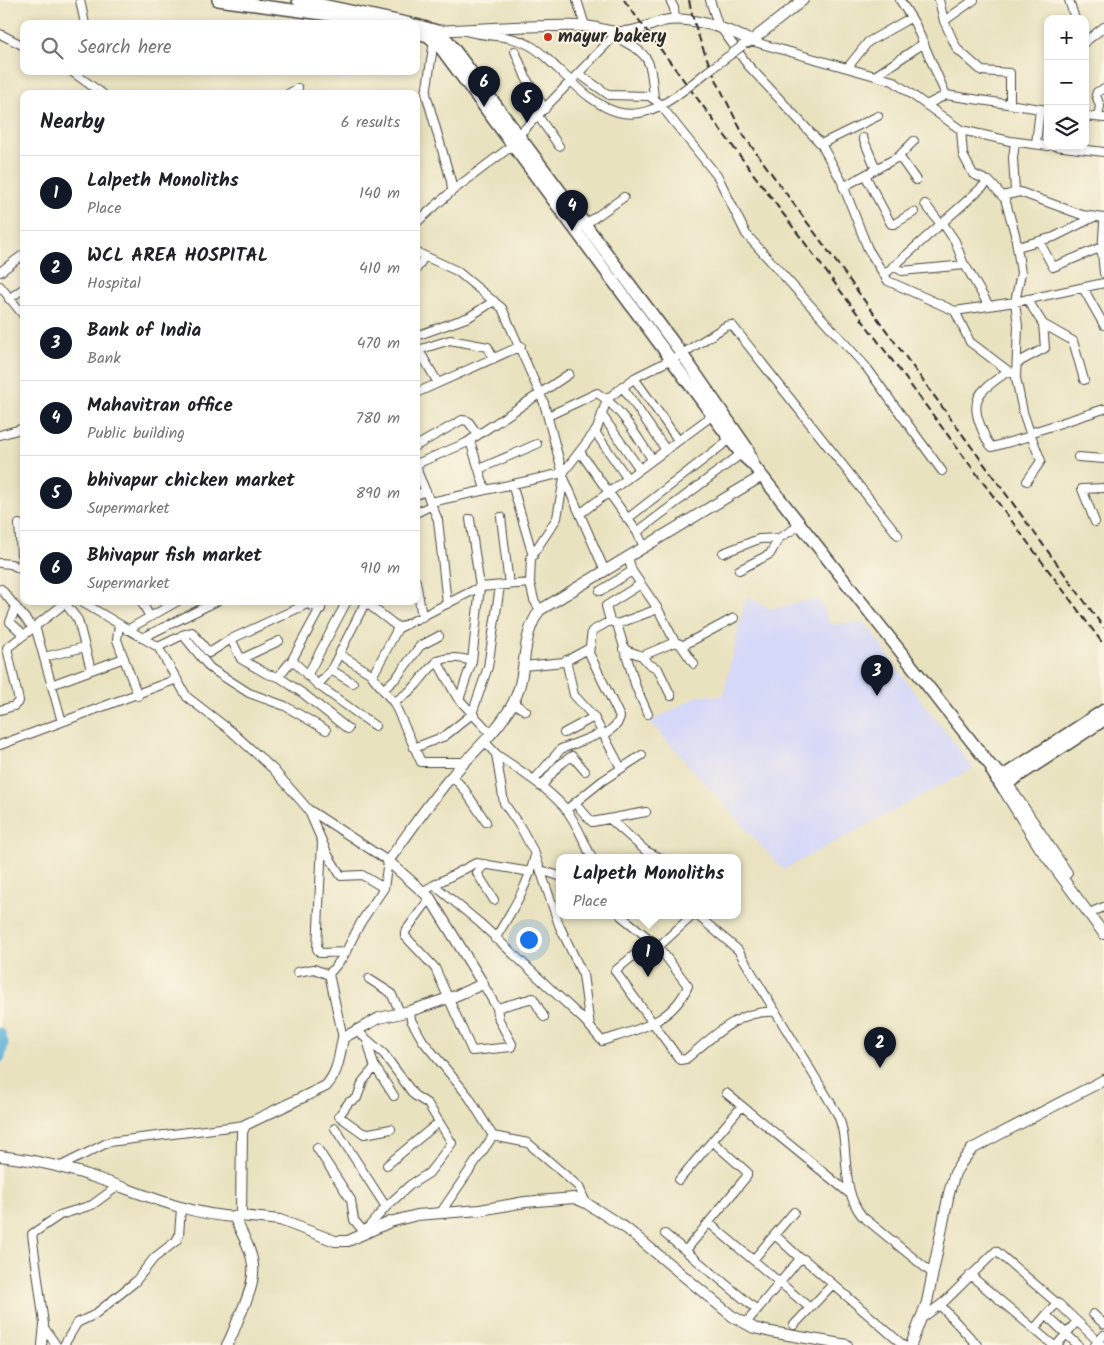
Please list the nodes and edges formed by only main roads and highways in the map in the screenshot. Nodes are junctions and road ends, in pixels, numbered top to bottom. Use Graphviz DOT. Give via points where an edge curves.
graph roads {
  1 [pos="218,0"];
  2 [pos="298,0"];
  3 [pos="803,0"];
  4 [pos="353,20"];
  5 [pos="393,20"];
  6 [pos="420,27"];
  7 [pos="420,34"];
  8 [pos="436,36"];
  9 [pos="677,357"];
  10 [pos="754,466"];
  11 [pos="762,476"];
  12 [pos="1104,710"];
  13 [pos="1104,720"];
  14 [pos="1002,781"];
  15 [pos="1099,909"];
  16 [pos="1104,924"];
  17 [pos="1104,934"];
  18 [pos="1104,1080"];
  19 [pos="0,1156"];
  20 [pos="238,1216"];
  21 [pos="226,1345"];
  22 [pos="847,1345"];
  23 [pos="911,1345"];
  1 -- 4 [label="main road"];
  2 -- 5 [label="main road"];
  3 -- 8 [label="main road" via="747,44 731,30 684,20 665,21 639,31 616,34 585,26 461,30"];
  6 -- 8 [label="main road"];
  7 -- 8 [label="main road"];
  8 -- 9 [label="main road" via="448,41 514,141"];
  9 -- 10 [label="main road" via="713,415 741,454"];
  9 -- 10 [label="main road" via="747,448"];
  10 -- 11 [label="main road"];
  11 -- 14 [label="main road"];
  11 -- 20 [label="main road" via="540,610 532,621 514,703 491,734 452,776 388,861 426,895 483,984 450,998 379,1018 356,1030 343,1038 334,1078 326,1086 245,1125"];
  12 -- 14 [label="main road"];
  13 -- 14 [label="main road"];
  14 -- 15 [label="main road" via="1077,888"];
  14 -- 17 [label="main road" via="1040,848"];
  15 -- 16 [label="main road"];
  18 -- 23 [label="main road" via="998,1135 972,1150 960,1163 949,1194 921,1319"];
  19 -- 20 [label="main road" via="59,1167 166,1205"];
  20 -- 21 [label="main road" via="253,1260 254,1275 252,1290"];
  20 -- 22 [label="main road" via="280,1220 335,1241 348,1241 402,1218 574,1198 627,1229 746,1324 771,1332"];
}
